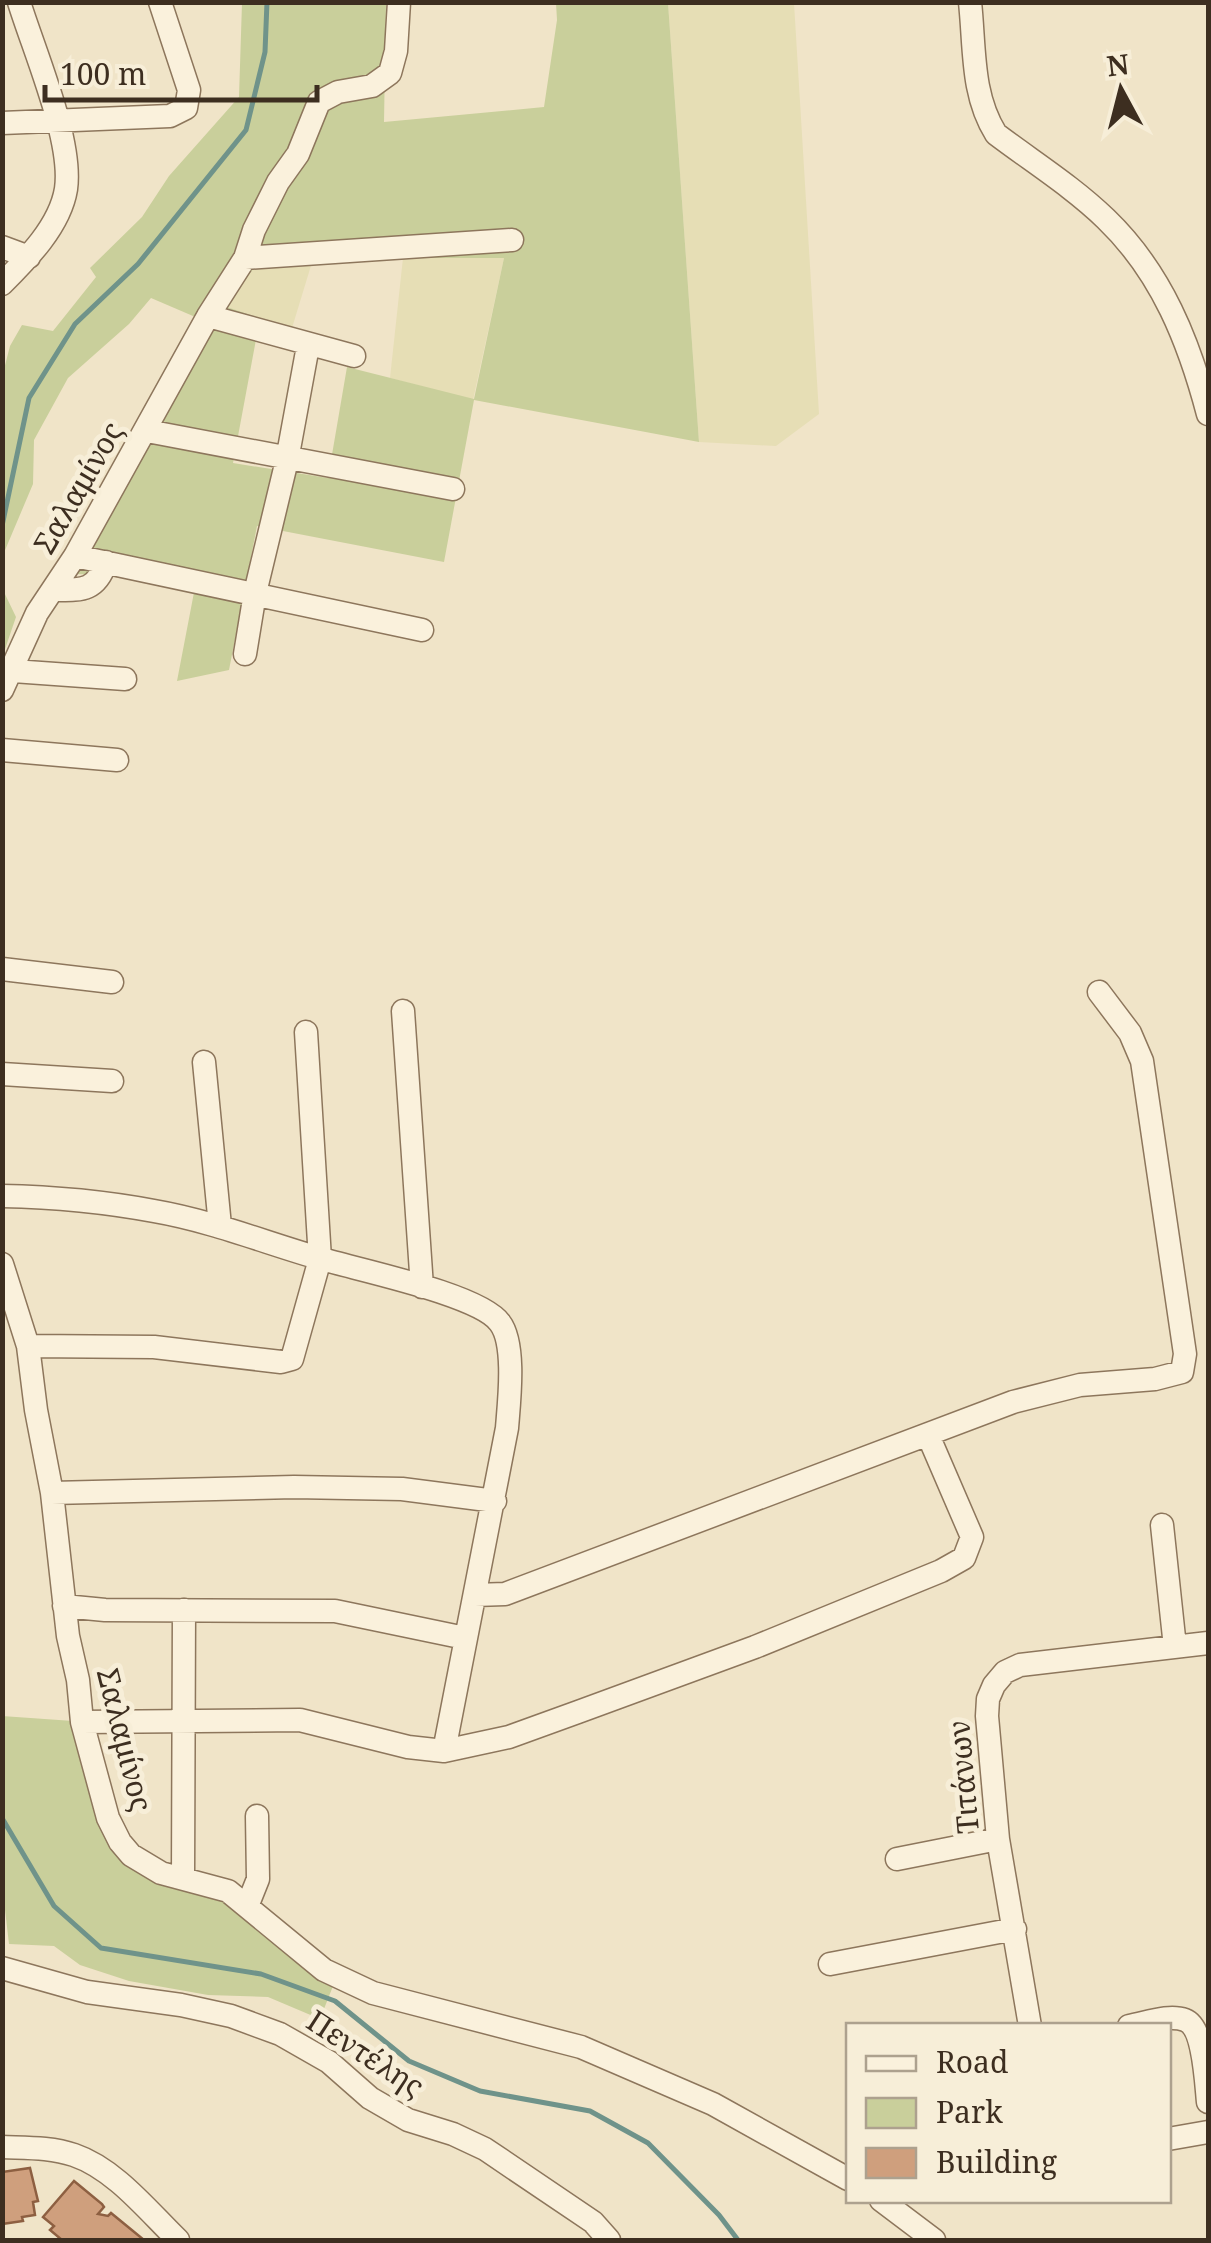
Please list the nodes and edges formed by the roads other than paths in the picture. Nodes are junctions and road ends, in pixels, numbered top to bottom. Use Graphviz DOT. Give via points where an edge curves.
graph roads {
  1 [pos="19,2"];
  2 [pos="160,2"];
  3 [pos="399,2"];
  4 [pos="970,2"];
  5 [pos="57,122"];
  6 [pos="2,124"];
  7 [pos="512,240"];
  8 [pos="2,248"];
  9 [pos="28,256"];
  10 [pos="245,258"];
  11 [pos="2,284"];
  12 [pos="208,316"];
  13 [pos="308,346"];
  14 [pos="354,356"];
  15 [pos="1208,414"];
  16 [pos="147,431"];
  17 [pos="287,460"];
  18 [pos="453,489"];
  19 [pos="75,556"];
  20 [pos="106,562"];
  21 [pos="52,590"];
  22 [pos="255,594"];
  23 [pos="422,630"];
  24 [pos="245,654"];
  25 [pos="8,680"];
  26 [pos="125,680"];
  27 [pos="2,750"];
  28 [pos="117,760"];
  29 [pos="2,969"];
  30 [pos="112,982"];
  31 [pos="1099,992"];
  32 [pos="403,1011"];
  33 [pos="306,1032"];
  34 [pos="204,1062"];
  35 [pos="2,1074"];
  36 [pos="112,1081"];
  37 [pos="2,1196"];
  38 [pos="220,1226"];
  39 [pos="320,1258"];
  40 [pos="2,1264"];
  41 [pos="422,1287"];
  42 [pos="28,1346"];
  43 [pos="928,1435"];
  44 [pos="52,1494"];
  45 [pos="494,1501"];
  46 [pos="1162,1525"];
  47 [pos="474,1595"];
  48 [pos="64,1606"];
  49 [pos="184,1610"];
  50 [pos="464,1638"];
  51 [pos="1208,1643"];
  52 [pos="1175,1647"];
  53 [pos="183,1720"];
  54 [pos="82,1722"];
  55 [pos="444,1751"];
  56 [pos="257,1816"];
  57 [pos="998,1839"];
  58 [pos="897,1859"];
  59 [pos="183,1878"];
  60 [pos="248,1904"];
  61 [pos="1014,1930"];
  62 [pos="830,1964"];
  63 [pos="2,1968"];
  64 [pos="1030,2023"];
  65 [pos="1145,2023"];
  66 [pos="1208,2102"];
  67 [pos="1208,2132"];
  68 [pos="1171,2138"];
  69 [pos="2,2147"];
  70 [pos="846,2178"];
  71 [pos="885,2203"];
  72 [pos="178,2240"];
  73 [pos="609,2240"];
  74 [pos="934,2240"];
  1 -- 5 [label="street"];
  2 -- 5 [label="street" via="188,90 186,108 170,116"];
  3 -- 10 [label="street, Σαλαμίνος" via="390,73 372,86 319,102"];
  4 -- 15 [label="street" via="975,78 986,118 996,134 1129,244 1183,330"];
  5 -- 6 [label="street"];
  5 -- 9 [label="street" via="66,190"];
  7 -- 10 [label="street"];
  8 -- 9 [label="street"];
  9 -- 11 [label="street"];
  10 -- 12 [label="street, Σαλαμίνος"];
  12 -- 13 [label="street"];
  12 -- 16 [label="street, Σαλαμίνος"];
  13 -- 14 [label="street"];
  13 -- 17 [label="street"];
  16 -- 17 [label="street"];
  16 -- 19 [label="street, Σαλαμίνος"];
  17 -- 18 [label="street"];
  17 -- 22 [label="street"];
  19 -- 20 [label="street"];
  19 -- 21 [label="street, Σαλαμίνος"];
  20 -- 21 [label="street" via="92,586"];
  20 -- 22 [label="street"];
  21 -- 25 [label="street, Σαλαμίνος"];
  22 -- 23 [label="street"];
  22 -- 24 [label="street"];
  25 -- 26 [label="street"];
  27 -- 28 [label="street"];
  29 -- 30 [label="street"];
  31 -- 43 [label="street" via="1142,1062 1185,1354 1182,1372 1046,1392"];
  32 -- 41 [label="street"];
  33 -- 39 [label="street"];
  34 -- 38 [label="street"];
  35 -- 36 [label="street"];
  37 -- 38 [label="street" via="152,1210"];
  38 -- 39 [label="street"];
  39 -- 41 [label="street"];
  39 -- 42 [label="street" via="292,1359 154,1347"];
  40 -- 42 [label="street, Σαλαμίνος"];
  41 -- 45 [label="street" via="489,1312 502,1324 509,1404"];
  42 -- 44 [label="street, Σαλαμίνος"];
  43 -- 47 [label="street" via="505,1594"];
  43 -- 55 [label="street" via="972,1537 964,1558 755,1647 509,1737"];
  44 -- 45 [label="street" via="402,1489"];
  44 -- 48 [label="street, Σαλαμίνος"];
  45 -- 47 [label="street"];
  46 -- 52 [label="street"];
  47 -- 50 [label="street"];
  48 -- 49 [label="street"];
  48 -- 54 [label="street, Σαλαμίνος"];
  49 -- 50 [label="street" via="335,1610"];
  49 -- 53 [label="street"];
  50 -- 55 [label="street"];
  51 -- 52 [label="street, Τιτάνων"];
  52 -- 57 [label="street, Τιτάνων" via="1030,1663 1000,1677 986,1708"];
  53 -- 54 [label="street"];
  53 -- 55 [label="street" via="300,1720"];
  53 -- 59 [label="street"];
  54 -- 59 [label="street, Σαλαμίνος" via="120,1842 145,1865"];
  56 -- 60 [label="street" via="258,1879"];
  57 -- 58 [label="street"];
  57 -- 61 [label="street, Τιτάνων"];
  59 -- 60 [label="street, Σαλαμίνος"];
  60 -- 70 [label="street, Σαλαμίνος" via="300,1952 348,1983 582,2047 713,2104"];
  61 -- 62 [label="street"];
  61 -- 64 [label="street, Τιτάνων"];
  63 -- 73 [label="street, Πεντέλης" via="87,1992 231,2016 280,2034 408,2120 484,2149 593,2222"];
  65 -- 66 [label="street" via="1169,2018 1192,2024"];
  67 -- 68 [label="street"];
  69 -- 72 [label="street" via="55,2150 89,2162"];
  71 -- 74 [label="street"];
}
